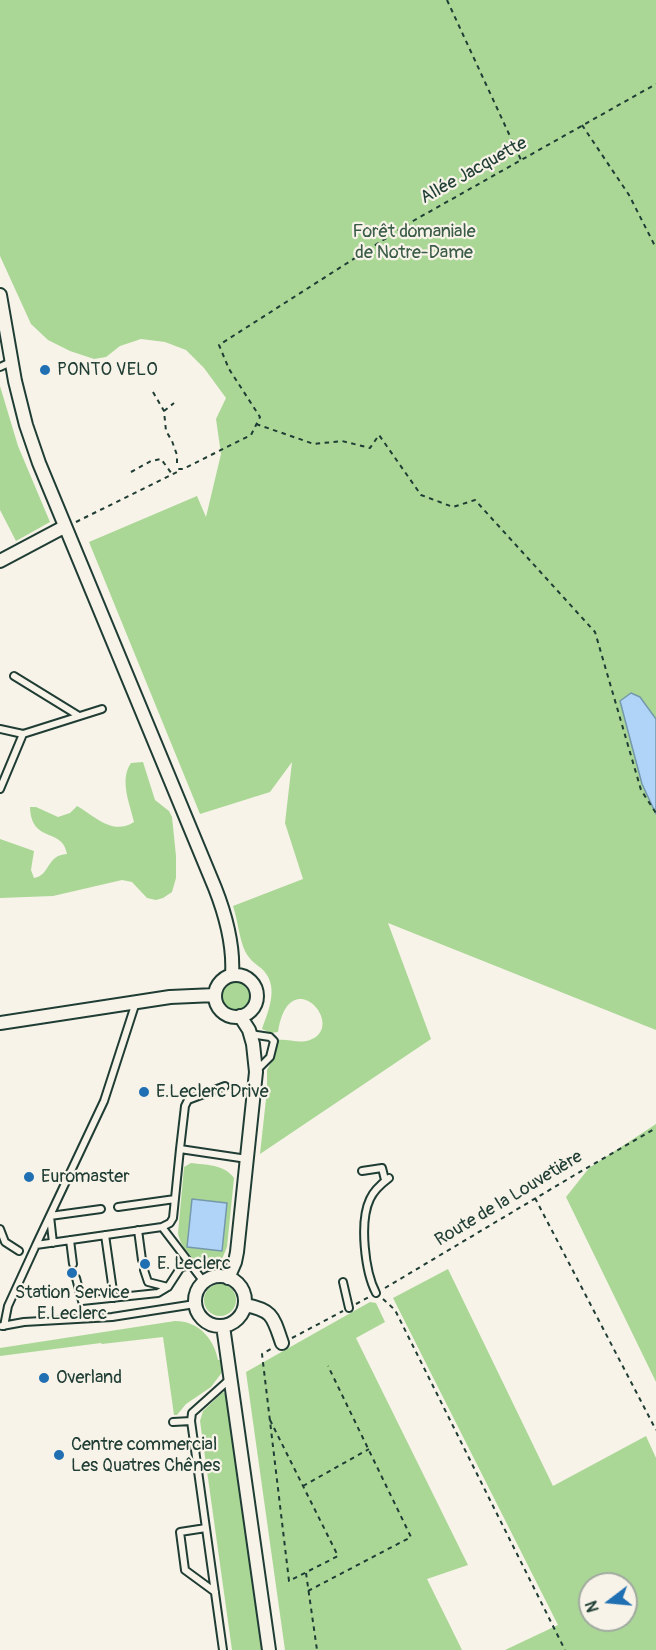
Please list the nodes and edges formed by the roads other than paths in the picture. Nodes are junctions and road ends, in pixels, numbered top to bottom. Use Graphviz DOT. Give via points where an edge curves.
graph roads {
  1 [pos="0,296"];
  2 [pos="6,364"];
  3 [pos="64,527"];
  4 [pos="0,561"];
  5 [pos="14,676"];
  6 [pos="102,709"];
  7 [pos="80,716"];
  8 [pos="0,729"];
  9 [pos="23,734"];
  10 [pos="0,789"];
  11 [pos="232,975"];
  12 [pos="215,995"];
  13 [pos="136,1002"];
  14 [pos="240,1016"];
  15 [pos="0,1023"];
  16 [pos="250,1034"];
  17 [pos="256,1072"];
  18 [pos="225,1086"];
  19 [pos="180,1149"];
  20 [pos="248,1159"];
  21 [pos="362,1171"];
  22 [pos="175,1199"];
  23 [pos="118,1207"];
  24 [pos="101,1209"];
  25 [pos="50,1216"];
  26 [pos="162,1227"];
  27 [pos="0,1229"];
  28 [pos="138,1230"];
  29 [pos="105,1235"];
  30 [pos="70,1240"];
  31 [pos="5,1242"];
  32 [pos="53,1242"];
  33 [pos="36,1245"];
  34 [pos="0,1249"];
  35 [pos="19,1251"];
  36 [pos="142,1260"];
  37 [pos="73,1264"];
  38 [pos="191,1265"];
  39 [pos="144,1270"];
  40 [pos="76,1278"];
  41 [pos="228,1278"];
  42 [pos="204,1282"];
  43 [pos="343,1282"];
  44 [pos="168,1287"];
  45 [pos="376,1293"];
  46 [pos="114,1298"];
  47 [pos="195,1304"];
  48 [pos="245,1305"];
  49 [pos="349,1308"];
  50 [pos="223,1326"];
  51 [pos="2,1327"];
  52 [pos="282,1343"];
  53 [pos="231,1379"];
  54 [pos="191,1421"];
  55 [pos="173,1422"];
  56 [pos="206,1528"];
  57 [pos="215,1592"];
  58 [pos="223,1650"];
  59 [pos="269,1650"];
  1 -- 2 [label="street"];
  2 -- 3 [label="street"];
  3 -- 4 [label="street"];
  3 -- 11 [label="street" via="218,896 231,945"];
  5 -- 7 [label="lane"];
  6 -- 7 [label="lane"];
  7 -- 9 [label="lane"];
  8 -- 9 [label="lane"];
  9 -- 10 [label="lane"];
  11 -- 12 [label="street" via="218,984"];
  11 -- 14 [label="street" via="246,977 255,988 252,1008"];
  12 -- 13 [label="street"];
  12 -- 14 [label="street" via="223,1012"];
  13 -- 15 [label="street"];
  13 -- 25 [label="lane" via="104,1101"];
  14 -- 16 [label="street"];
  16 -- 17 [label="street"];
  16 -- 17 [label="lane" via="274,1041 270,1057"];
  17 -- 20 [label="street"];
  18 -- 19 [label="lane" via="188,1100"];
  19 -- 20 [label="lane"];
  19 -- 22 [label="lane"];
  20 -- 41 [label="street" via="237,1252"];
  21 -- 45 [label="lane" via="382,1168 387,1179 369,1200 364,1225 371,1285"];
  22 -- 23 [label="lane"];
  22 -- 26 [label="lane" via="173,1218"];
  24 -- 25 [label="lane"];
  25 -- 32 [label="lane"];
  25 -- 33 [label="lane"];
  26 -- 28 [label="lane"];
  26 -- 38 [label="lane"];
  27 -- 31 [label="lane"];
  28 -- 29 [label="lane"];
  28 -- 36 [label="lane"];
  29 -- 30 [label="lane"];
  29 -- 46 [label="lane"];
  30 -- 32 [label="lane"];
  30 -- 37 [label="lane"];
  31 -- 34 [label="lane"];
  31 -- 35 [label="lane"];
  32 -- 33 [label="lane"];
  33 -- 51 [label="lane"];
  38 -- 42 [label="lane"];
  38 -- 44 [label="lane" via="181,1267"];
  39 -- 44 [label="lane" via="148,1282"];
  40 -- 46 [label="lane" via="82,1302"];
  41 -- 42 [label="street" via="219,1276"];
  41 -- 48 [label="street" via="241,1288"];
  42 -- 47 [label="street"];
  43 -- 49 [label="lane"];
  44 -- 46 [label="lane" via="159,1293"];
  47 -- 50 [label="street" via="204,1321"];
  47 -- 51 [label="lane" via="112,1317"];
  48 -- 50 [label="street" via="237,1320"];
  48 -- 52 [label="street" via="263,1308 270,1314"];
  50 -- 53 [label="street"];
  53 -- 54 [label="lane" via="192,1413"];
  53 -- 59 [label="street"];
  54 -- 55 [label="lane"];
  54 -- 56 [label="lane"];
  56 -- 57 [label="lane"];
  56 -- 57 [label="lane" via="180,1532 185,1570"];
  57 -- 58 [label="lane"];
}
